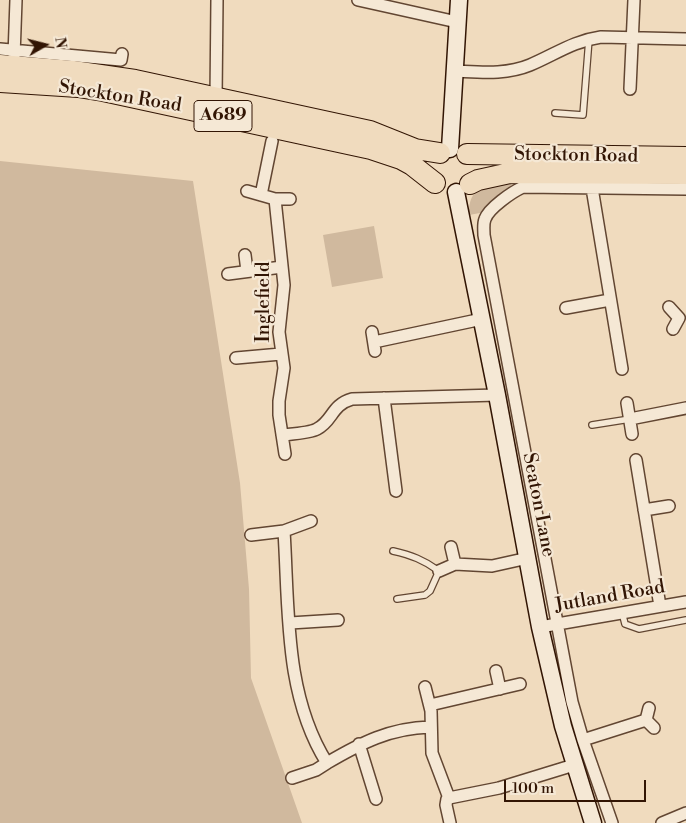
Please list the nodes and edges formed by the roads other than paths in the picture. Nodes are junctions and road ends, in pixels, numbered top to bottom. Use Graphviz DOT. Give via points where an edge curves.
graph roads {
  1 [pos="16,0"];
  2 [pos="217,0"];
  3 [pos="358,0"];
  4 [pos="458,0"];
  5 [pos="634,0"];
  6 [pos="457,22"];
  7 [pos="589,38"];
  8 [pos="632,38"];
  9 [pos="686,39"];
  10 [pos="0,48"];
  11 [pos="122,54"];
  12 [pos="9,60"];
  13 [pos="454,71"];
  14 [pos="0,82"];
  15 [pos="630,89"];
  16 [pos="216,98"];
  17 [pos="555,113"];
  18 [pos="272,141"];
  19 [pos="452,152"];
  20 [pos="686,157"];
  21 [pos="686,174"];
  22 [pos="591,181"];
  23 [pos="435,183"];
  24 [pos="463,188"];
  25 [pos="686,189"];
  26 [pos="247,191"];
  27 [pos="261,195"];
  28 [pos="275,199"];
  29 [pos="290,199"];
  30 [pos="487,214"];
  31 [pos="245,255"];
  32 [pos="490,261"];
  33 [pos="471,266"];
  34 [pos="282,267"];
  35 [pos="247,271"];
  36 [pos="228,274"];
  37 [pos="610,300"];
  38 [pos="669,307"];
  39 [pos="566,308"];
  40 [pos="682,317"];
  41 [pos="482,319"];
  42 [pos="673,330"];
  43 [pos="374,342"];
  44 [pos="281,354"];
  45 [pos="236,358"];
  46 [pos="622,369"];
  47 [pos="497,395"];
  48 [pos="384,398"];
  49 [pos="627,403"];
  50 [pos="686,408"];
  51 [pos="630,418"];
  52 [pos="592,425"];
  53 [pos="632,434"];
  54 [pos="282,435"];
  55 [pos="284,454"];
  56 [pos="636,460"];
  57 [pos="392,461"];
  58 [pos="380,463"];
  59 [pos="396,491"];
  60 [pos="669,506"];
  61 [pos="644,510"];
  62 [pos="311,521"];
  63 [pos="284,531"];
  64 [pos="251,535"];
  65 [pos="451,547"];
  66 [pos="393,551"];
  67 [pos="528,558"];
  68 [pos="455,564"];
  69 [pos="439,571"];
  70 [pos="397,599"];
  71 [pos="686,602"];
  72 [pos="660,606"];
  73 [pos="622,612"];
  74 [pos="338,620"];
  75 [pos="686,620"];
  76 [pos="290,623"];
  77 [pos="558,623"];
  78 [pos="540,627"];
  79 [pos="496,671"];
  80 [pos="520,684"];
  81 [pos="425,687"];
  82 [pos="500,689"];
  83 [pos="430,705"];
  84 [pos="649,708"];
  85 [pos="430,727"];
  86 [pos="583,740"];
  87 [pos="358,744"];
  88 [pos="327,764"];
  89 [pos="574,765"];
  90 [pos="292,778"];
  91 [pos="449,798"];
  92 [pos="376,799"];
  93 [pos="686,813"];
  94 [pos="450,823"];
  95 [pos="593,823"];
  96 [pos="612,823"];
  97 [pos="662,823"];
  1 -- 12 [label="street"];
  2 -- 16 [label="street"];
  3 -- 6 [label="street"];
  4 -- 6 [label="main road"];
  5 -- 8 [label="street"];
  6 -- 13 [label="main road"];
  7 -- 8 [label="street"];
  7 -- 13 [label="street" via="513,70"];
  7 -- 17 [label="lane" via="583,115"];
  8 -- 9 [label="street"];
  8 -- 15 [label="street"];
  10 -- 12 [label="street, Stockton Road"];
  11 -- 12 [label="street, Stockton Road" via="121,60"];
  12 -- 16 [label="highway, Stockton Road / A689" via="135,80"];
  13 -- 19 [label="main road"];
  14 -- 23 [label="highway, Stockton Road / A689" via="103,91 371,149 401,159"];
  16 -- 19 [label="highway, Stockton Road / A689" via="370,131 415,149"];
  18 -- 27 [label="street"];
  19 -- 20 [label="highway, Stockton Road / A689"];
  19 -- 23 [label="highway" via="434,160 431,172"];
  19 -- 24 [label="highway" via="472,162 474,168 474,176"];
  21 -- 22 [label="highway, Stockton Road"];
  22 -- 24 [label="highway, Stockton Road" via="510,173"];
  22 -- 25 [label="street, Stockton Road"];
  22 -- 30 [label="street, Stockton Road" via="523,187 513,191"];
  22 -- 37 [label="street"];
  23 -- 24 [label="highway" via="448,192"];
  24 -- 33 [label="main road, Seaton Lane"];
  26 -- 27 [label="street"];
  27 -- 28 [label="street"];
  28 -- 29 [label="street"];
  28 -- 34 [label="street, Inglefield"];
  30 -- 32 [label="street, Seaton Lane" via="484,235"];
  31 -- 35 [label="street"];
  32 -- 33 [label="lane"];
  32 -- 77 [label="street, Seaton Lane"];
  33 -- 41 [label="main road, Seaton Lane"];
  34 -- 35 [label="street"];
  34 -- 44 [label="street, Inglefield"];
  35 -- 36 [label="street"];
  37 -- 39 [label="street"];
  37 -- 46 [label="street"];
  38 -- 40 [label="street"];
  40 -- 42 [label="street"];
  41 -- 43 [label="street"];
  41 -- 47 [label="main road, Seaton Lane"];
  44 -- 45 [label="street"];
  44 -- 54 [label="street, Inglefield" via="284,368 279,401"];
  47 -- 48 [label="street"];
  47 -- 67 [label="main road, Seaton Lane"];
  48 -- 54 [label="street" via="342,402 316,430"];
  48 -- 57 [label="street"];
  49 -- 51 [label="street"];
  50 -- 51 [label="street"];
  51 -- 52 [label="lane"];
  51 -- 53 [label="street"];
  54 -- 55 [label="street, Inglefield"];
  56 -- 61 [label="street"];
  57 -- 58 [label="street"];
  57 -- 59 [label="street"];
  60 -- 61 [label="street"];
  61 -- 72 [label="street"];
  62 -- 63 [label="street"];
  63 -- 64 [label="street"];
  63 -- 76 [label="street"];
  65 -- 68 [label="street"];
  66 -- 69 [label="lane" via="411,555"];
  67 -- 68 [label="street" via="492,566"];
  67 -- 78 [label="main road, Seaton Lane"];
  68 -- 69 [label="street"];
  69 -- 70 [label="lane" via="426,595"];
  71 -- 72 [label="street, Jutland Road"];
  72 -- 73 [label="street, Jutland Road"];
  73 -- 75 [label="lane" via="624,624 639,628"];
  73 -- 77 [label="street, Jutland Road"];
  74 -- 76 [label="street"];
  76 -- 88 [label="street" via="293,671 300,702 310,732"];
  77 -- 78 [label="street, Jutland Road"];
  77 -- 86 [label="street, Seaton Lane" via="572,702"];
  78 -- 89 [label="main road, Seaton Lane"];
  79 -- 82 [label="street"];
  80 -- 82 [label="street"];
  81 -- 83 [label="street"];
  82 -- 83 [label="street"];
  83 -- 85 [label="street"];
  84 -- 86 [label="street" via="650,724"];
  85 -- 87 [label="street" via="406,728"];
  85 -- 91 [label="street" via="432,753"];
  86 -- 96 [label="street, Seaton Lane"];
  87 -- 88 [label="street"];
  87 -- 92 [label="street"];
  88 -- 90 [label="street"];
  89 -- 91 [label="street" via="499,788"];
  89 -- 95 [label="main road, Seaton Lane"];
  91 -- 94 [label="street" via="446,804"];
  93 -- 97 [label="street"];
}
